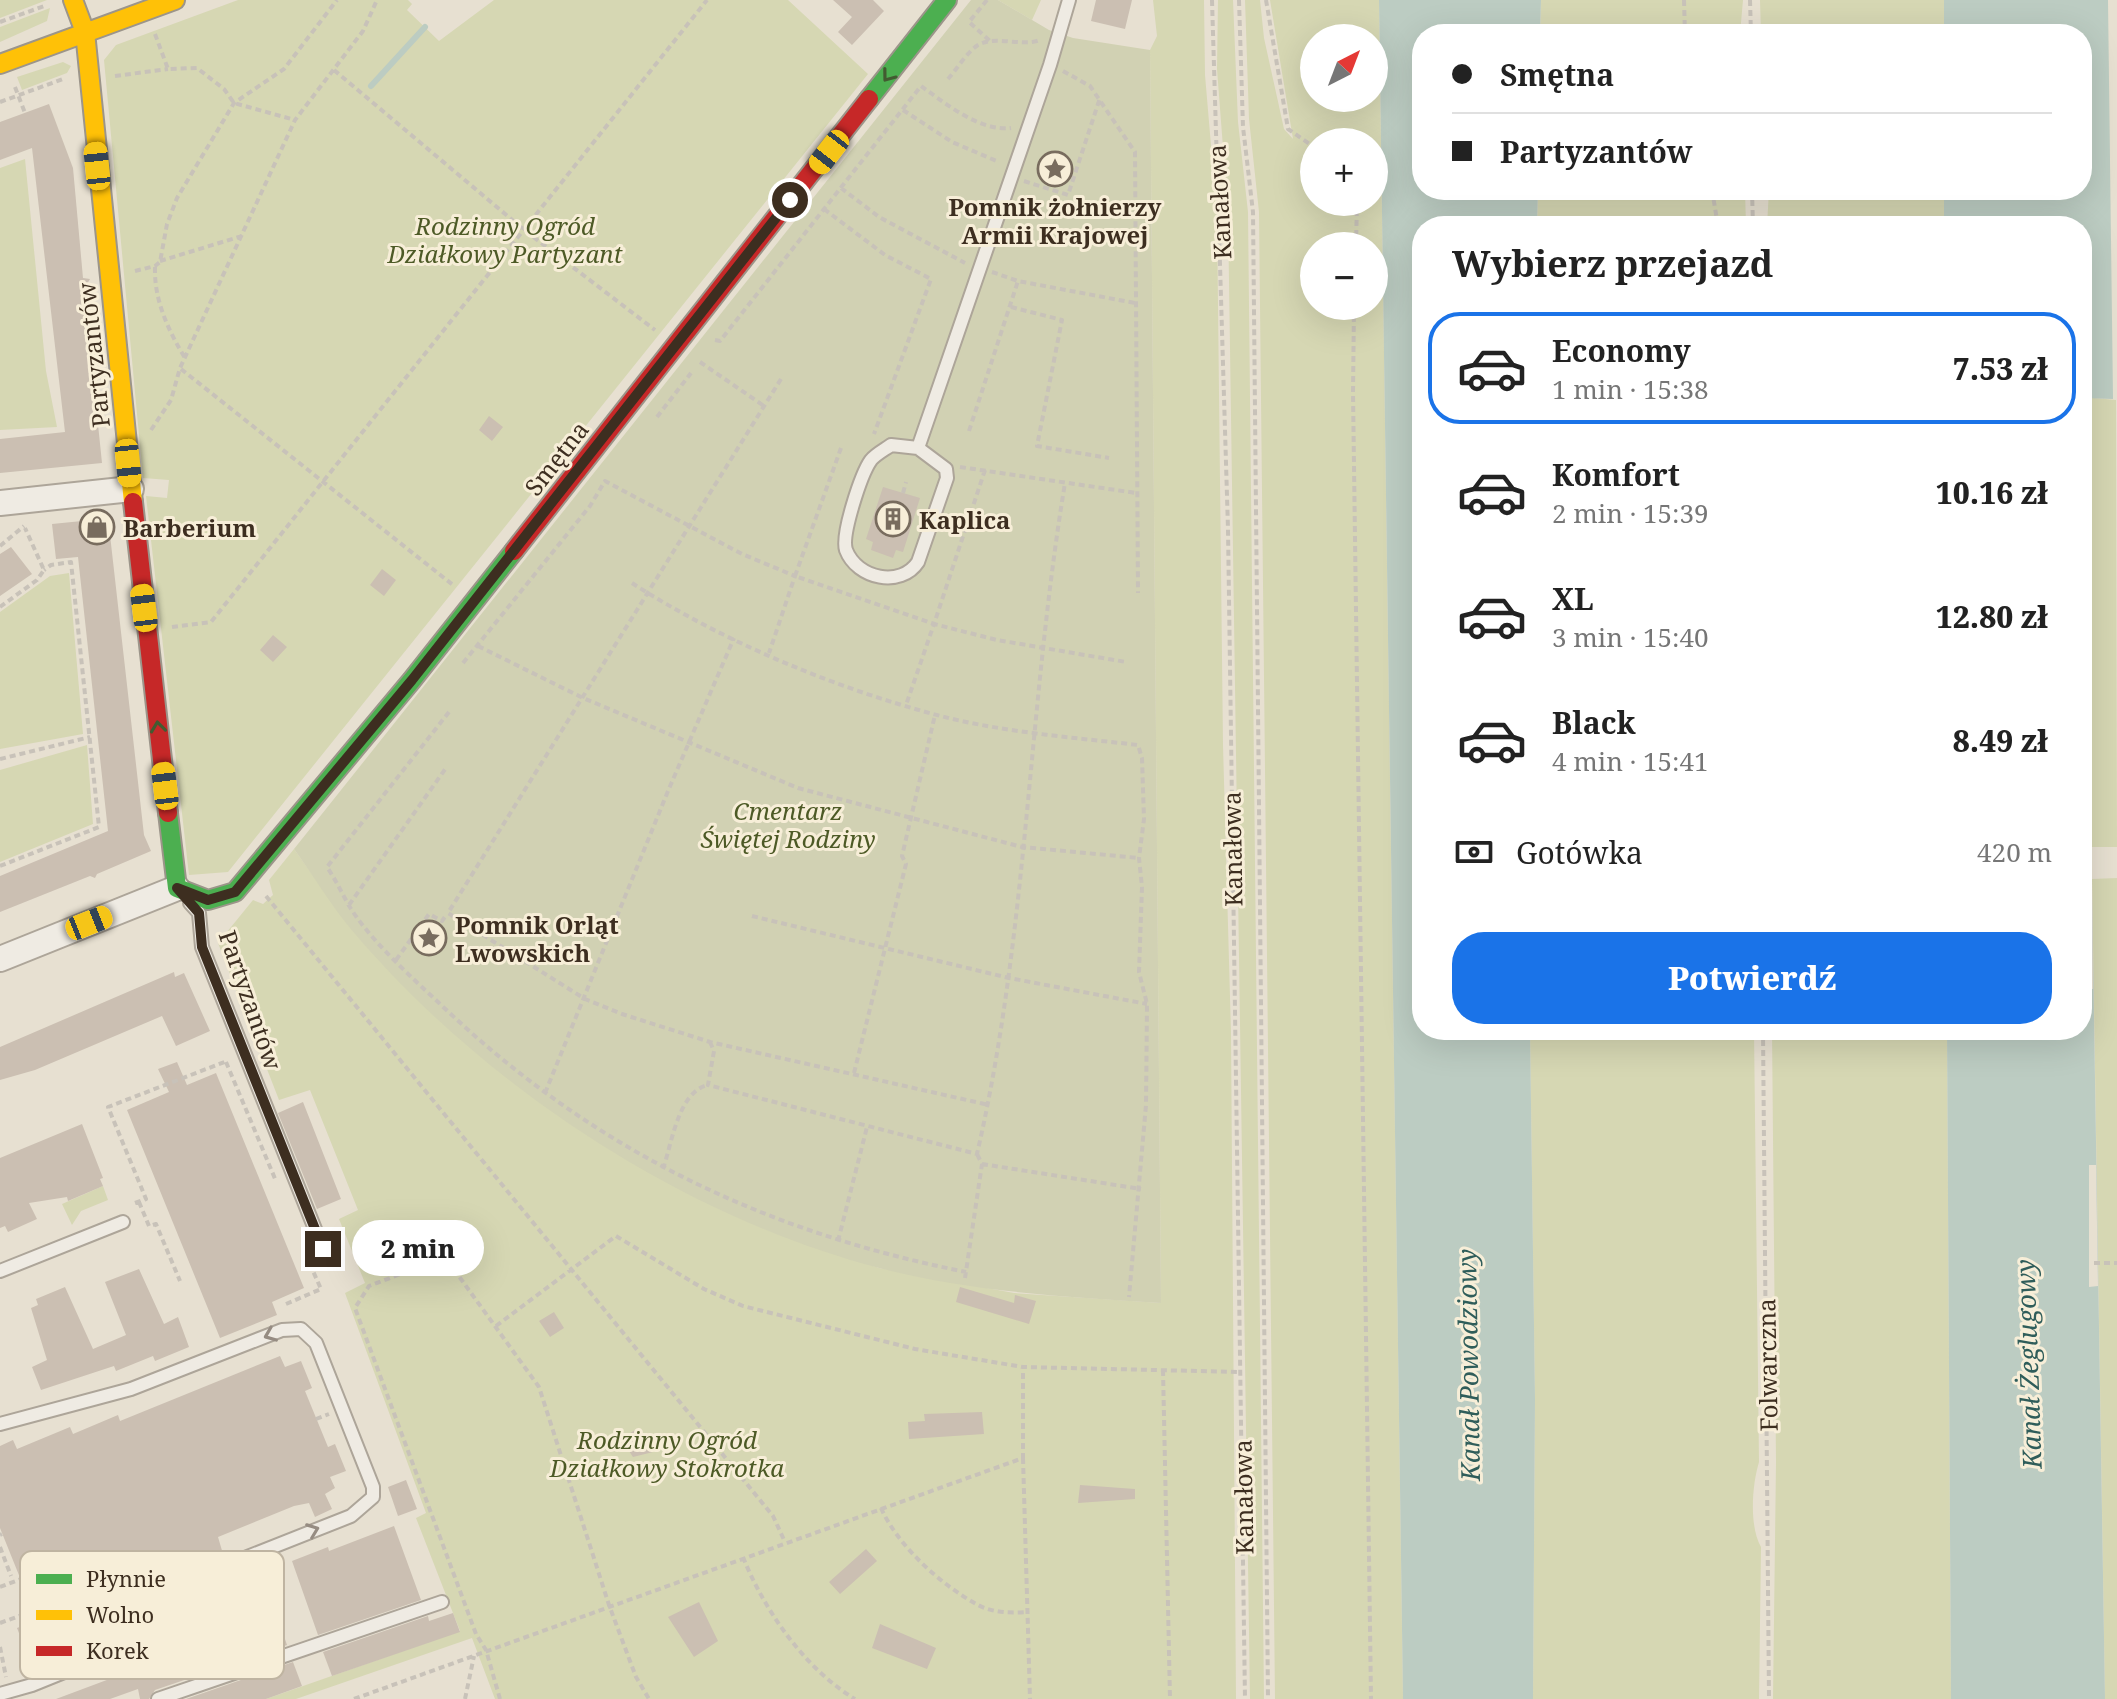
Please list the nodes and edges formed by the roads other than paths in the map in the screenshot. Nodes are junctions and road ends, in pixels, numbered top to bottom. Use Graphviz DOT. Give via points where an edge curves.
graph roads {
  1 [pos="175,0"];
  2 [pos="1069,0"];
  3 [pos="64,1"];
  4 [pos="936,7"];
  5 [pos="85,32"];
  6 [pos="0,64"];
  7 [pos="918,448"];
  8 [pos="131,489"];
  9 [pos="0,503"];
  10 [pos="177,888"];
  11 [pos="0,959"];
  12 [pos="123,1222"];
  13 [pos="323,1249"];
  14 [pos="0,1271"];
  15 [pos="2,1423"];
  16 [pos="262,1551"];
  17 [pos="442,1602"];
  18 [pos="284,1656"];
  19 [pos="47,1679"];
  20 [pos="217,1679"];
  21 [pos="3,1688"];
  22 [pos="158,1699"];
  1 -- 5 [label="street"];
  2 -- 7 [label="lane"];
  3 -- 5 [label="street, Partyzantów"];
  4 -- 10 [label="street, Smętna, one-way" via="473,602 248,877 235,892 208,900"];
  5 -- 6 [label="street"];
  5 -- 8 [label="street, Partyzantów"];
  7 -- 7 [label="lane" via="891,445 870,461 844,535 847,553 863,570 894,578 913,571 945,486 946,469"];
  8 -- 9 [label="street"];
  10 -- 8 [label="street, Partyzantów, one-way"];
  10 -- 11 [label="street"];
  10 -- 13 [label="lane, Partyzantów" via="199,913 202,947"];
  12 -- 14 [label="lane"];
  16 -- 15 [label="lane, one-way" via="351,1516 373,1497 316,1343 301,1329 282,1330 131,1389"];
  17 -- 18 [label="lane"];
  21 -- 19 [label="lane, one-way"];
  20 -- 22 [label="lane"];
}
